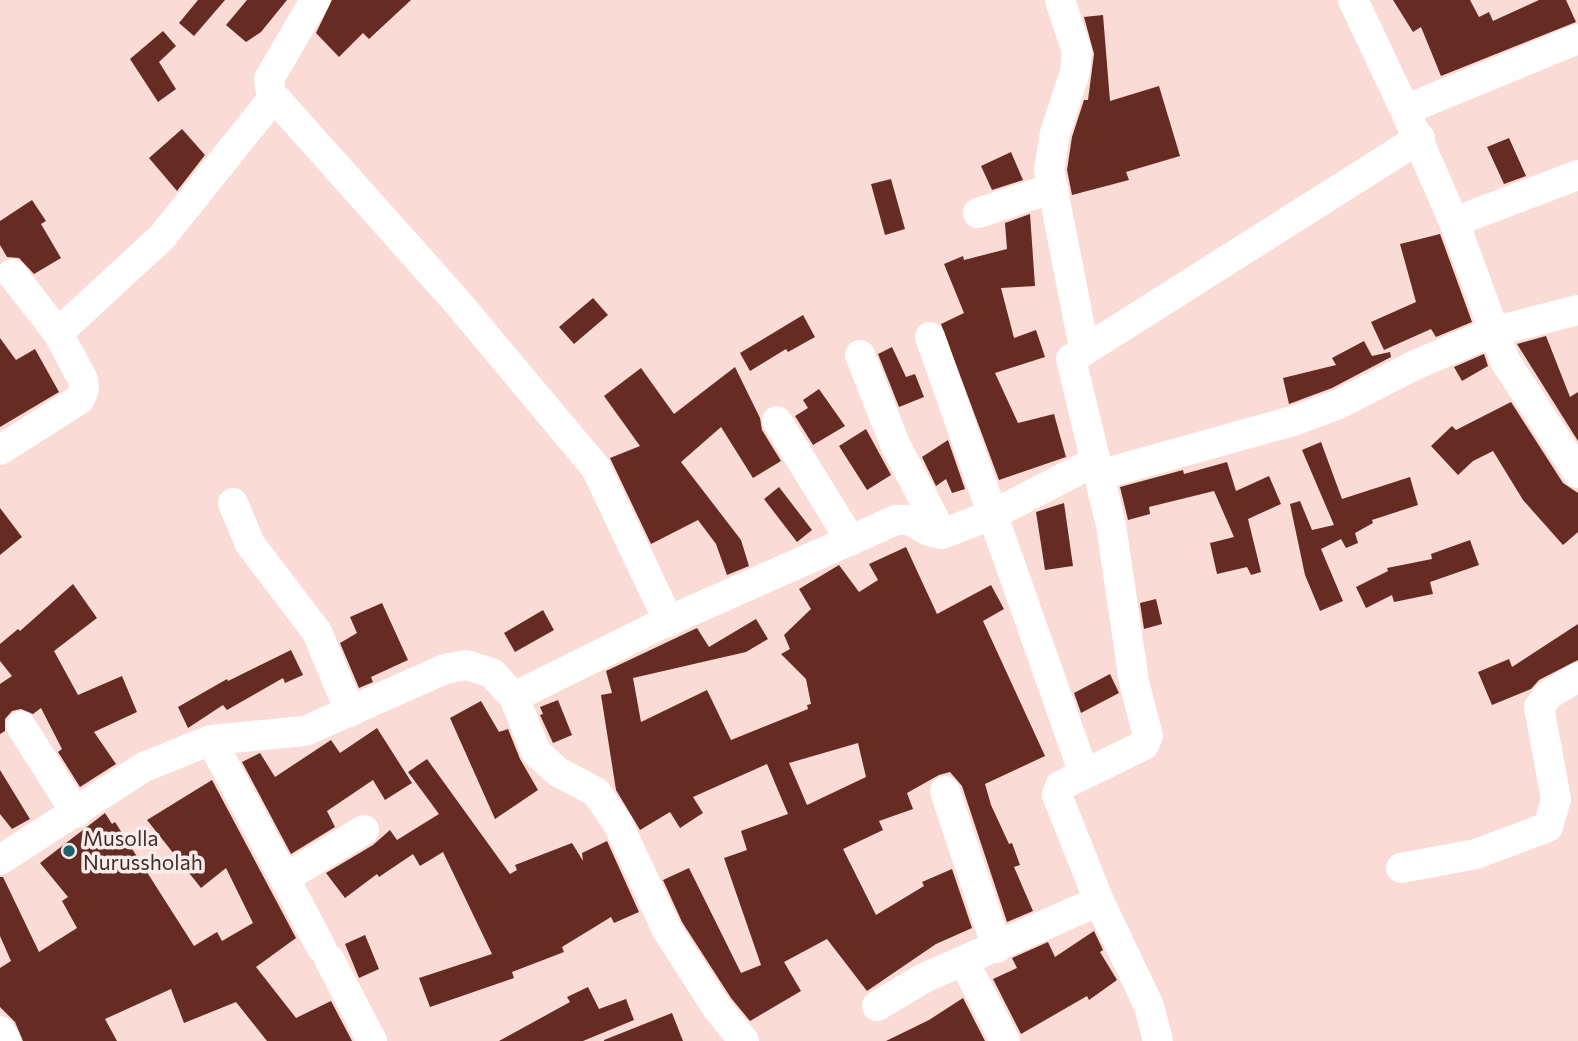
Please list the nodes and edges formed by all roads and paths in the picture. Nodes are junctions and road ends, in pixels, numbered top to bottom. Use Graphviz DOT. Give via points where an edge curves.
graph roads {
  1 [pos="315,0"];
  2 [pos="1060,0"];
  3 [pos="1353,0"];
  4 [pos="1578,39"];
  5 [pos="272,100"];
  6 [pos="1405,110"];
  7 [pos="1420,138"];
  8 [pos="1578,175"];
  9 [pos="1053,188"];
  10 [pos="978,214"];
  11 [pos="1454,222"];
  12 [pos="12,274"];
  13 [pos="1578,310"];
  14 [pos="1492,332"];
  15 [pos="58,333"];
  16 [pos="930,337"];
  17 [pos="1084,348"];
  18 [pos="860,355"];
  19 [pos="777,421"];
  20 [pos="0,450"];
  21 [pos="1098,468"];
  22 [pos="1578,473"];
  23 [pos="233,503"];
  24 [pos="994,514"];
  25 [pos="942,534"];
  26 [pos="851,541"];
  27 [pos="669,622"];
  28 [pos="1578,677"];
  29 [pos="514,697"];
  30 [pos="350,712"];
  31 [pos="21,726"];
  32 [pos="211,740"];
  33 [pos="1084,774"];
  34 [pos="945,791"];
  35 [pos="76,813"];
  36 [pos="364,830"];
  37 [pos="0,860"];
  38 [pos="1401,868"];
  39 [pos="285,878"];
  40 [pos="1099,901"];
  41 [pos="997,948"];
  42 [pos="964,962"];
  43 [pos="877,1006"];
  44 [pos="0,1031"];
  45 [pos="6,1041"];
  46 [pos="372,1041"];
  47 [pos="744,1041"];
  48 [pos="1005,1041"];
  49 [pos="1158,1041"];
  1 -- 5 [label="street" via="269,79"];
  2 -- 9 [label="street" via="1077,52 1055,133 1049,170"];
  3 -- 6 [label="street"];
  4 -- 6 [label="street"];
  5 -- 15 [label="street" via="162,237"];
  5 -- 27 [label="street" via="279,102 458,303 596,468"];
  6 -- 7 [label="street"];
  7 -- 11 [label="street"];
  7 -- 17 [label="street"];
  8 -- 11 [label="street"];
  9 -- 10 [label="street"];
  9 -- 17 [label="street"];
  11 -- 14 [label="street"];
  12 -- 15 [label="street"];
  13 -- 14 [label="street"];
  14 -- 21 [label="street" via="1296,420"];
  14 -- 22 [label="street" via="1504,360"];
  15 -- 20 [label="street" via="83,380 82,395"];
  16 -- 24 [label="street"];
  17 -- 21 [label="street" via="1071,362"];
  18 -- 25 [label="street" via="895,444"];
  19 -- 26 [label="street"];
  21 -- 24 [label="street"];
  21 -- 33 [label="street" via="1134,682 1148,736 1144,745"];
  23 -- 30 [label="street" via="250,544 317,632"];
  24 -- 25 [label="street"];
  24 -- 33 [label="street"];
  25 -- 26 [label="street" via="909,520 896,520"];
  26 -- 27 [label="street"];
  27 -- 29 [label="street"];
  28 -- 38 [label="street" via="1539,706 1556,799 1548,827 1476,854"];
  29 -- 30 [label="street" via="492,673 466,665 445,669"];
  29 -- 47 [label="street" via="536,752 558,772 596,792 618,824 667,930"];
  30 -- 32 [label="street" via="305,731"];
  31 -- 35 [label="street"];
  32 -- 35 [label="street" via="144,767"];
  32 -- 39 [label="street"];
  33 -- 40 [label="street" via="1060,786 1057,794"];
  34 -- 41 [label="street"];
  35 -- 37 [label="street"];
  36 -- 39 [label="street"];
  39 -- 46 [label="street"];
  40 -- 41 [label="street"];
  40 -- 49 [label="street" via="1149,1006"];
  41 -- 42 [label="street"];
  42 -- 43 [label="street"];
  42 -- 48 [label="street"];
  44 -- 45 [label="street"];
}
